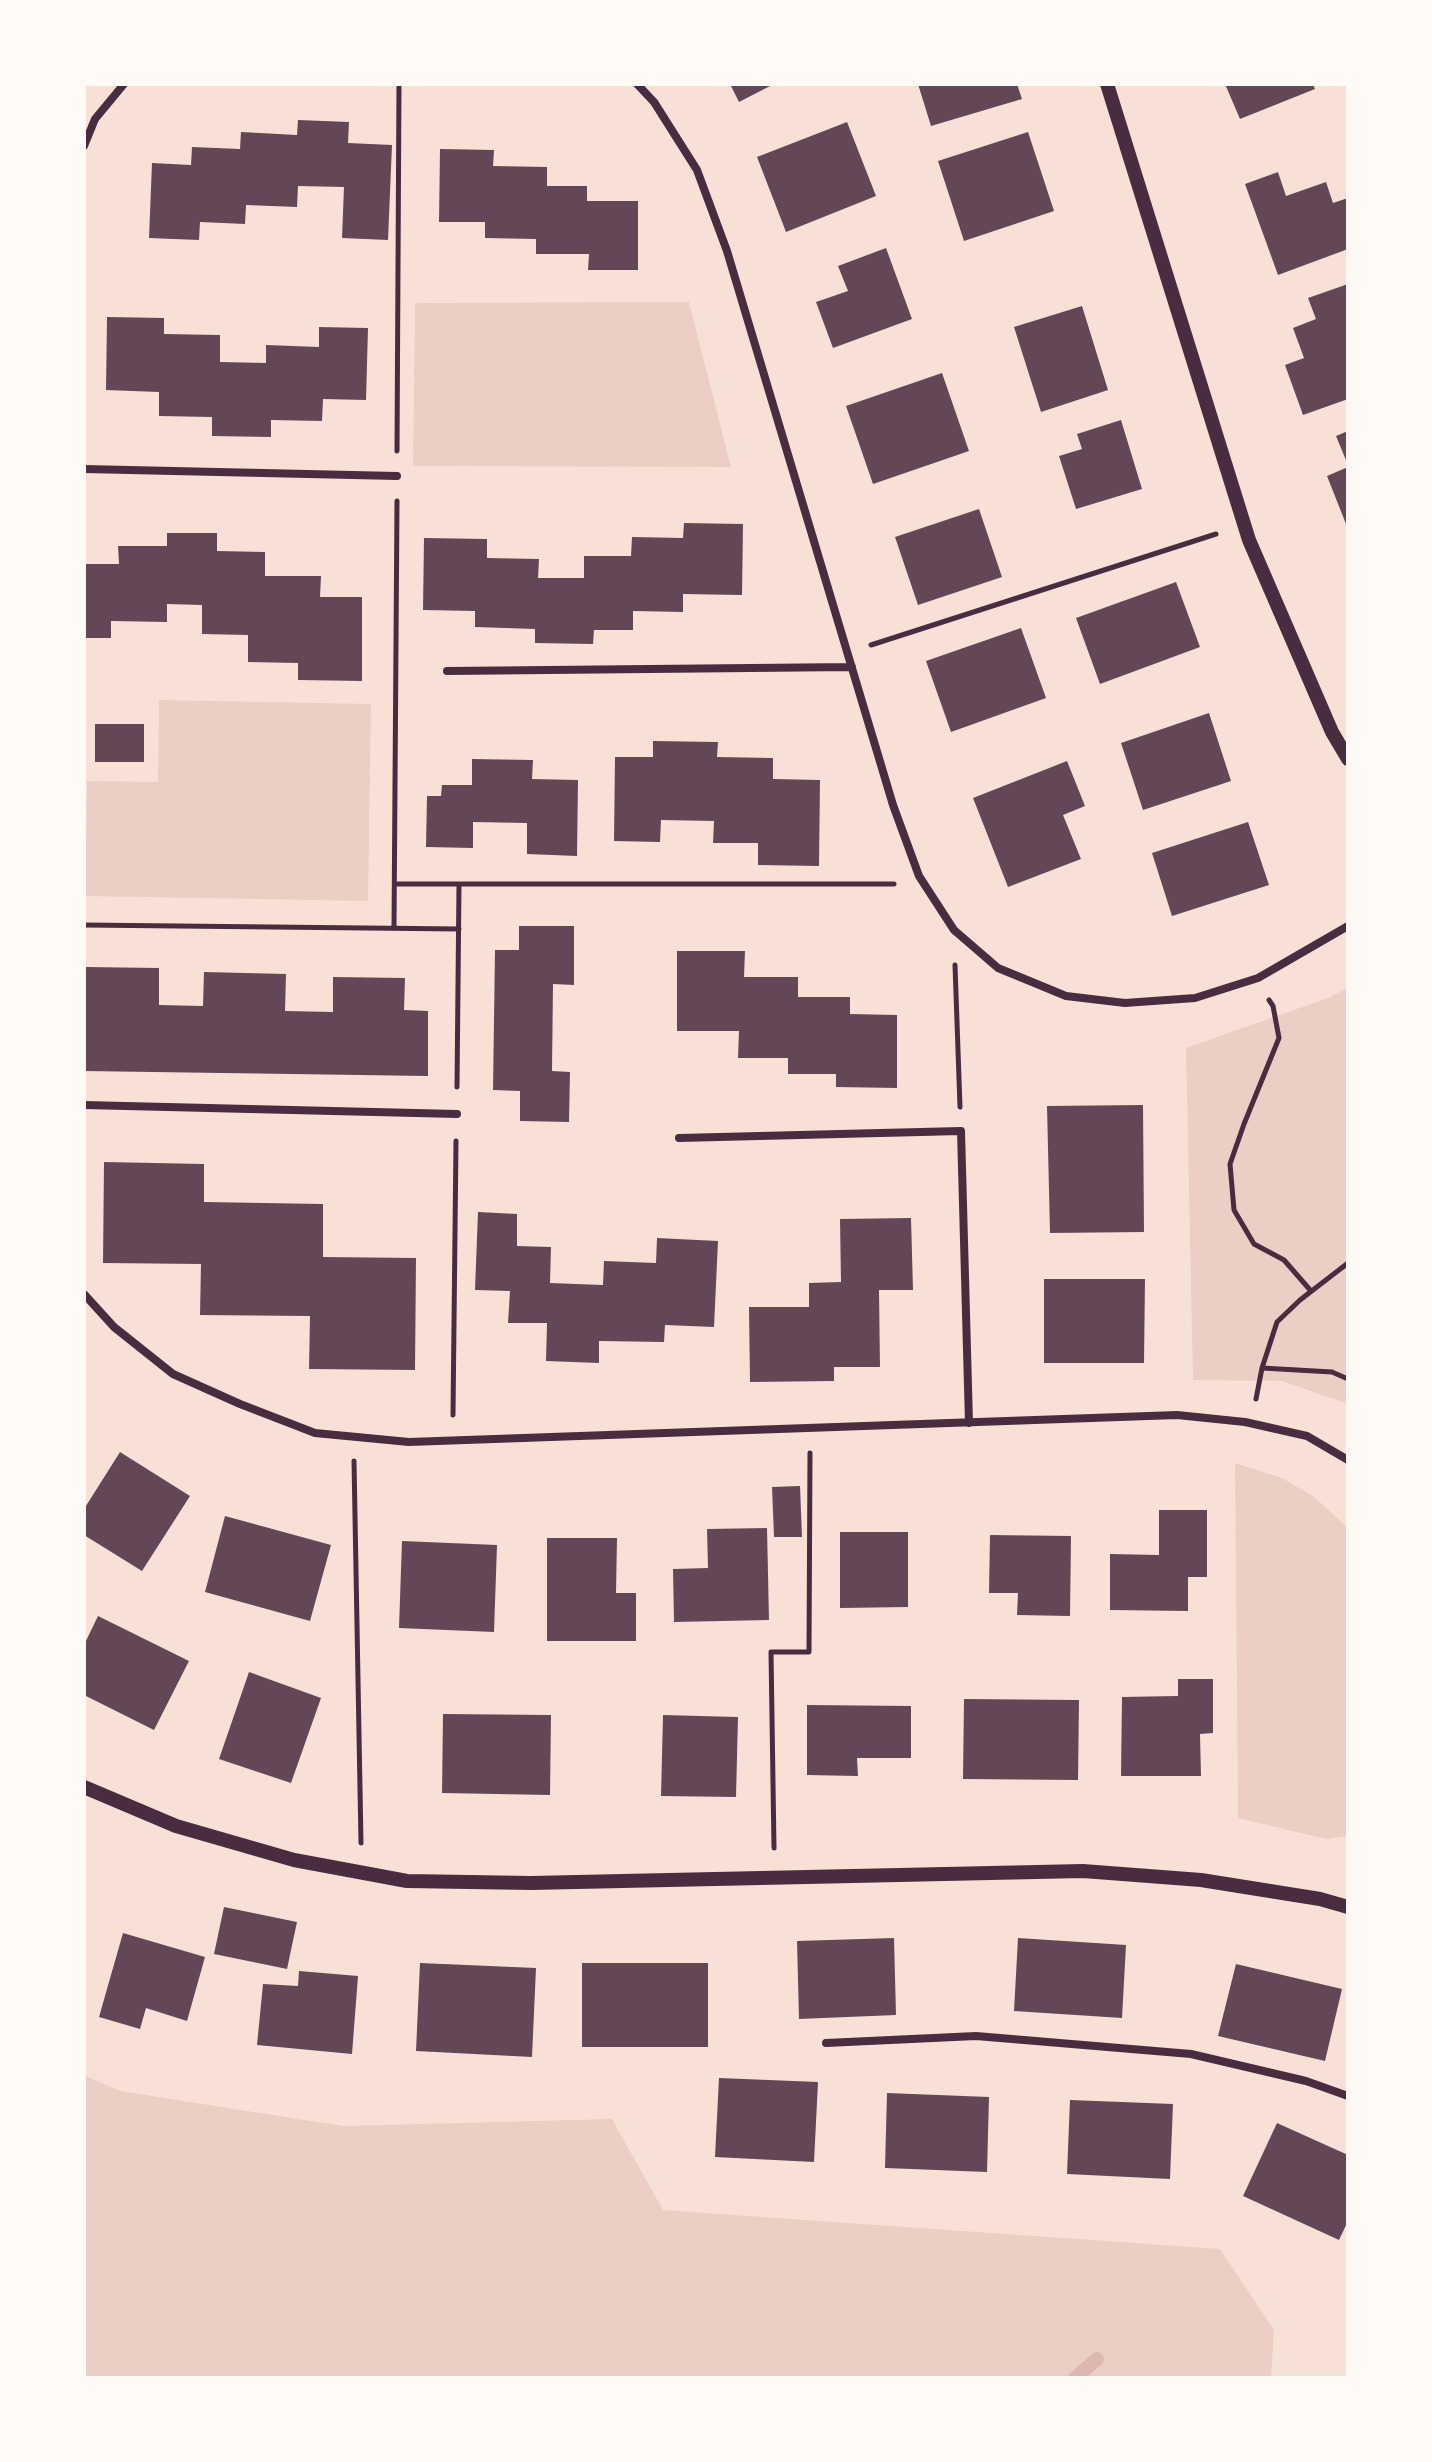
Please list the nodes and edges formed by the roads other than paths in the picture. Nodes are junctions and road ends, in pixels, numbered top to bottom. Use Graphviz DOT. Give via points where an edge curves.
graph roads {
  1 [pos="124,84"];
  2 [pos="637,84"];
  3 [pos="1107,84"];
  4 [pos="84,146"];
  5 [pos="84,469"];
  6 [pos="397,476"];
  7 [pos="852,667"];
  8 [pos="447,671"];
  9 [pos="1348,759"];
  10 [pos="1348,926"];
  11 [pos="84,1105"];
  12 [pos="457,1114"];
  13 [pos="679,1138"];
  14 [pos="84,1294"];
  15 [pos="969,1423"];
  16 [pos="1348,1460"];
  17 [pos="84,1787"];
  18 [pos="1348,1907"];
  19 [pos="826,2043"];
  20 [pos="1348,2096"];
  1 -- 4 [label="street" via="95,119"];
  2 -- 7 [label="street" via="697,170 727,251"];
  3 -- 9 [label="street" via="1244,524"];
  5 -- 6 [label="street"];
  7 -- 8 [label="street"];
  7 -- 10 [label="street" via="893,805 924,884 954,930 998,968 1066,996 1125,1003 1195,998 1258,978"];
  11 -- 12 [label="street"];
  13 -- 15 [label="street" via="961,1131"];
  14 -- 15 [label="street" via="114,1327 173,1374 315,1433 409,1442"];
  15 -- 16 [label="street" via="1177,1415 1307,1436"];
  17 -- 18 [label="street" via="176,1826 294,1860 407,1881 1083,1871 1201,1880"];
  19 -- 20 [label="street" via="976,2036 1191,2054"];
}
